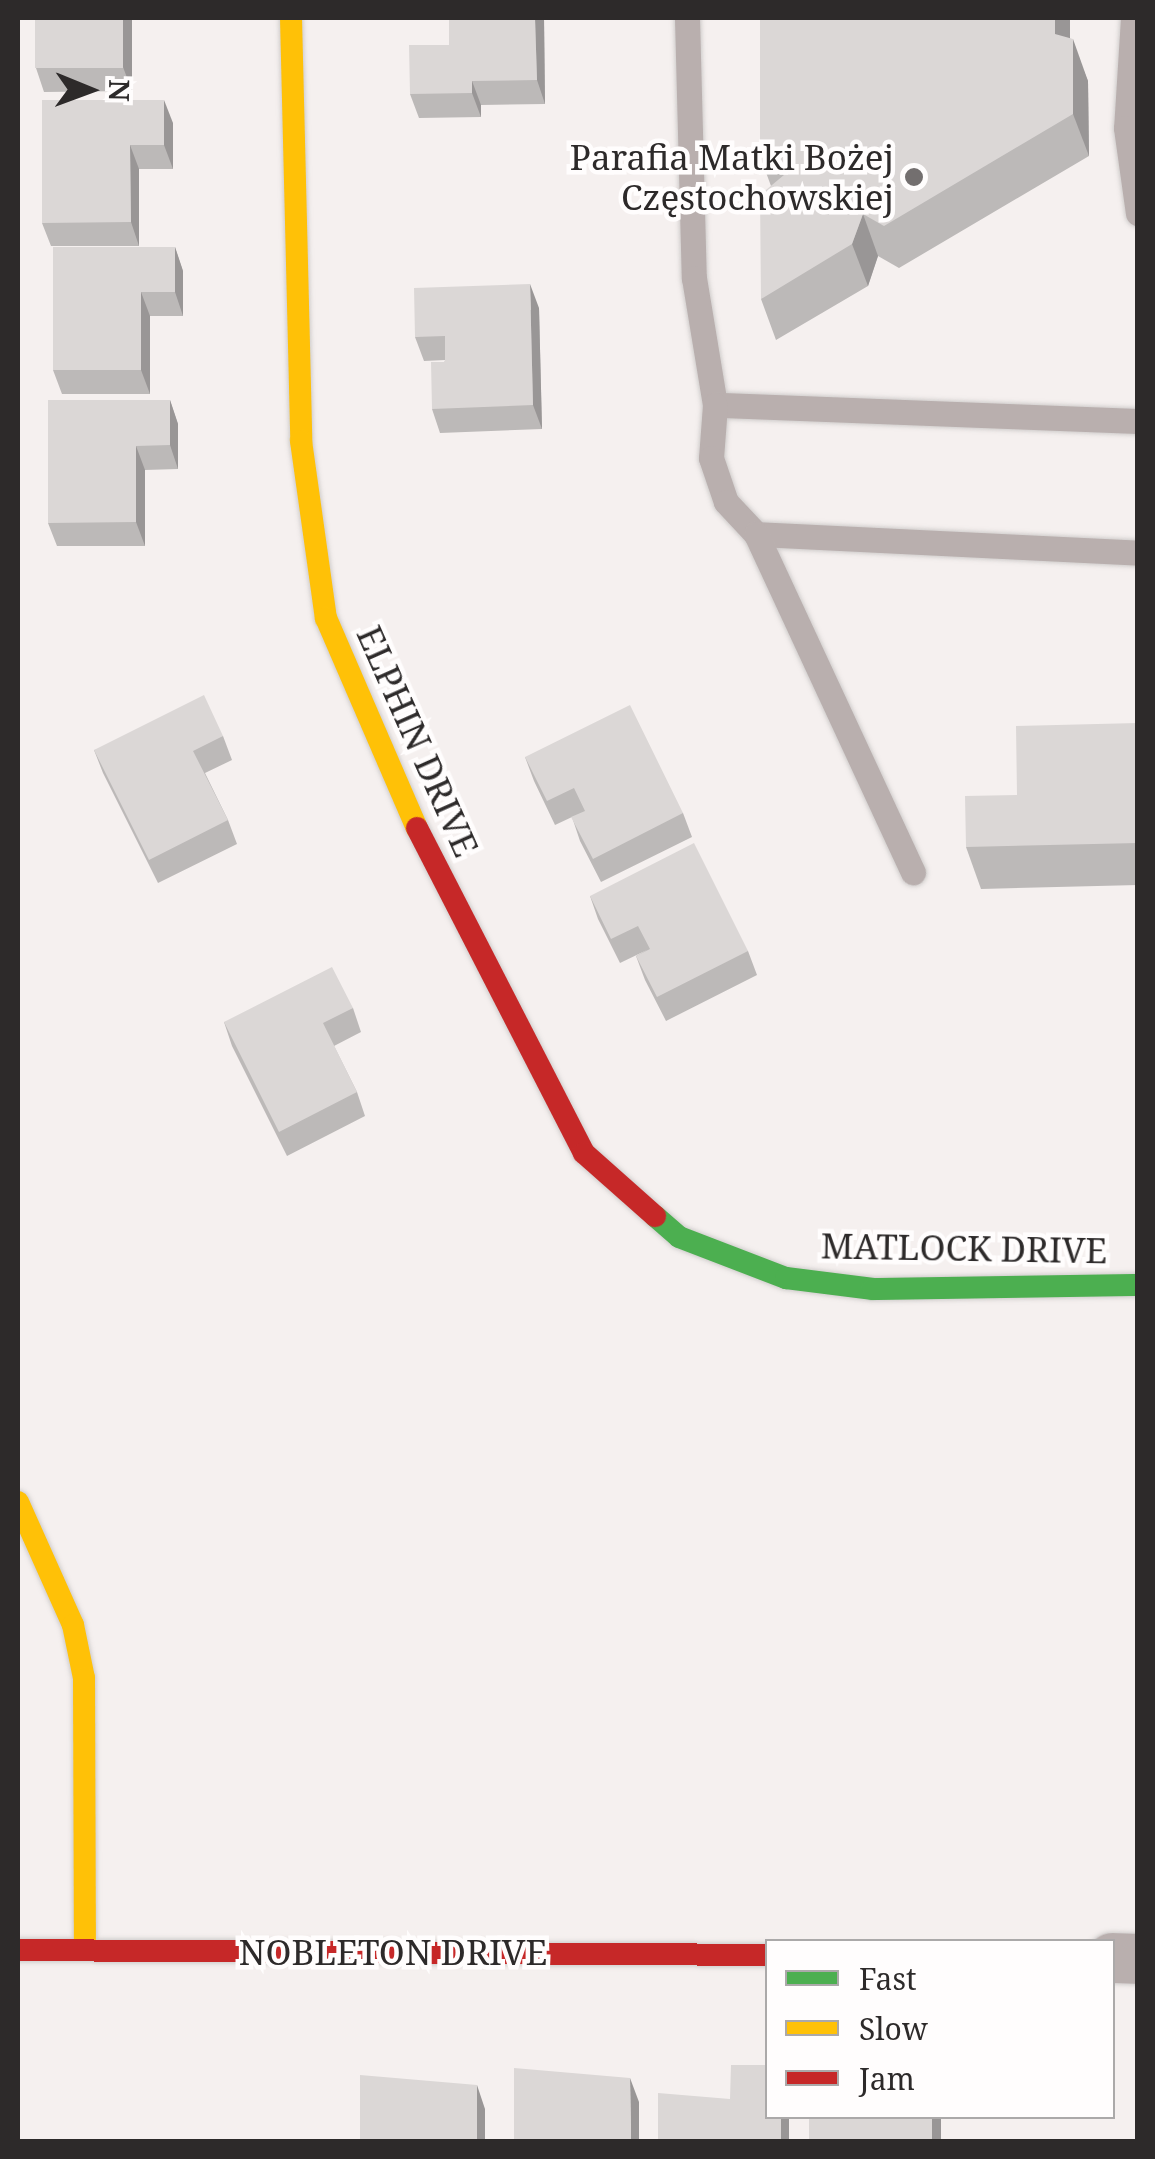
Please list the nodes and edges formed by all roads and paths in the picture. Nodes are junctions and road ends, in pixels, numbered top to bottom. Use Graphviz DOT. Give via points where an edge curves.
graph roads {
  1 [pos="292,18"];
  2 [pos="687,18"];
  3 [pos="1133,18"];
  4 [pos="1136,207"];
  5 [pos="715,405"];
  6 [pos="1138,421"];
  7 [pos="756,534"];
  8 [pos="1138,553"];
  9 [pos="913,872"];
  10 [pos="678,1237"];
  11 [pos="1138,1285"];
  12 [pos="18,1502"];
  13 [pos="18,1950"];
  14 [pos="86,1950"];
  15 [pos="765,1956"];
  1 -- 10 [label="street, ELPHIN DRIVE" via="301,440 326,618 388,773 564,1122 608,1183"];
  2 -- 5 [label="lane" via="694,278"];
  3 -- 4 [label="lane"];
  5 -- 6 [label="lane"];
  5 -- 7 [label="lane" via="711,458 726,502"];
  7 -- 8 [label="lane"];
  7 -- 9 [label="lane"];
  10 -- 11 [label="street, MATLOCK DRIVE" via="728,1261 838,1286"];
  12 -- 14 [label="street" via="73,1625 84,1678"];
  13 -- 14 [label="street, NOBLETON DRIVE"];
  14 -- 15 [label="street, NOBLETON DRIVE"];
}
